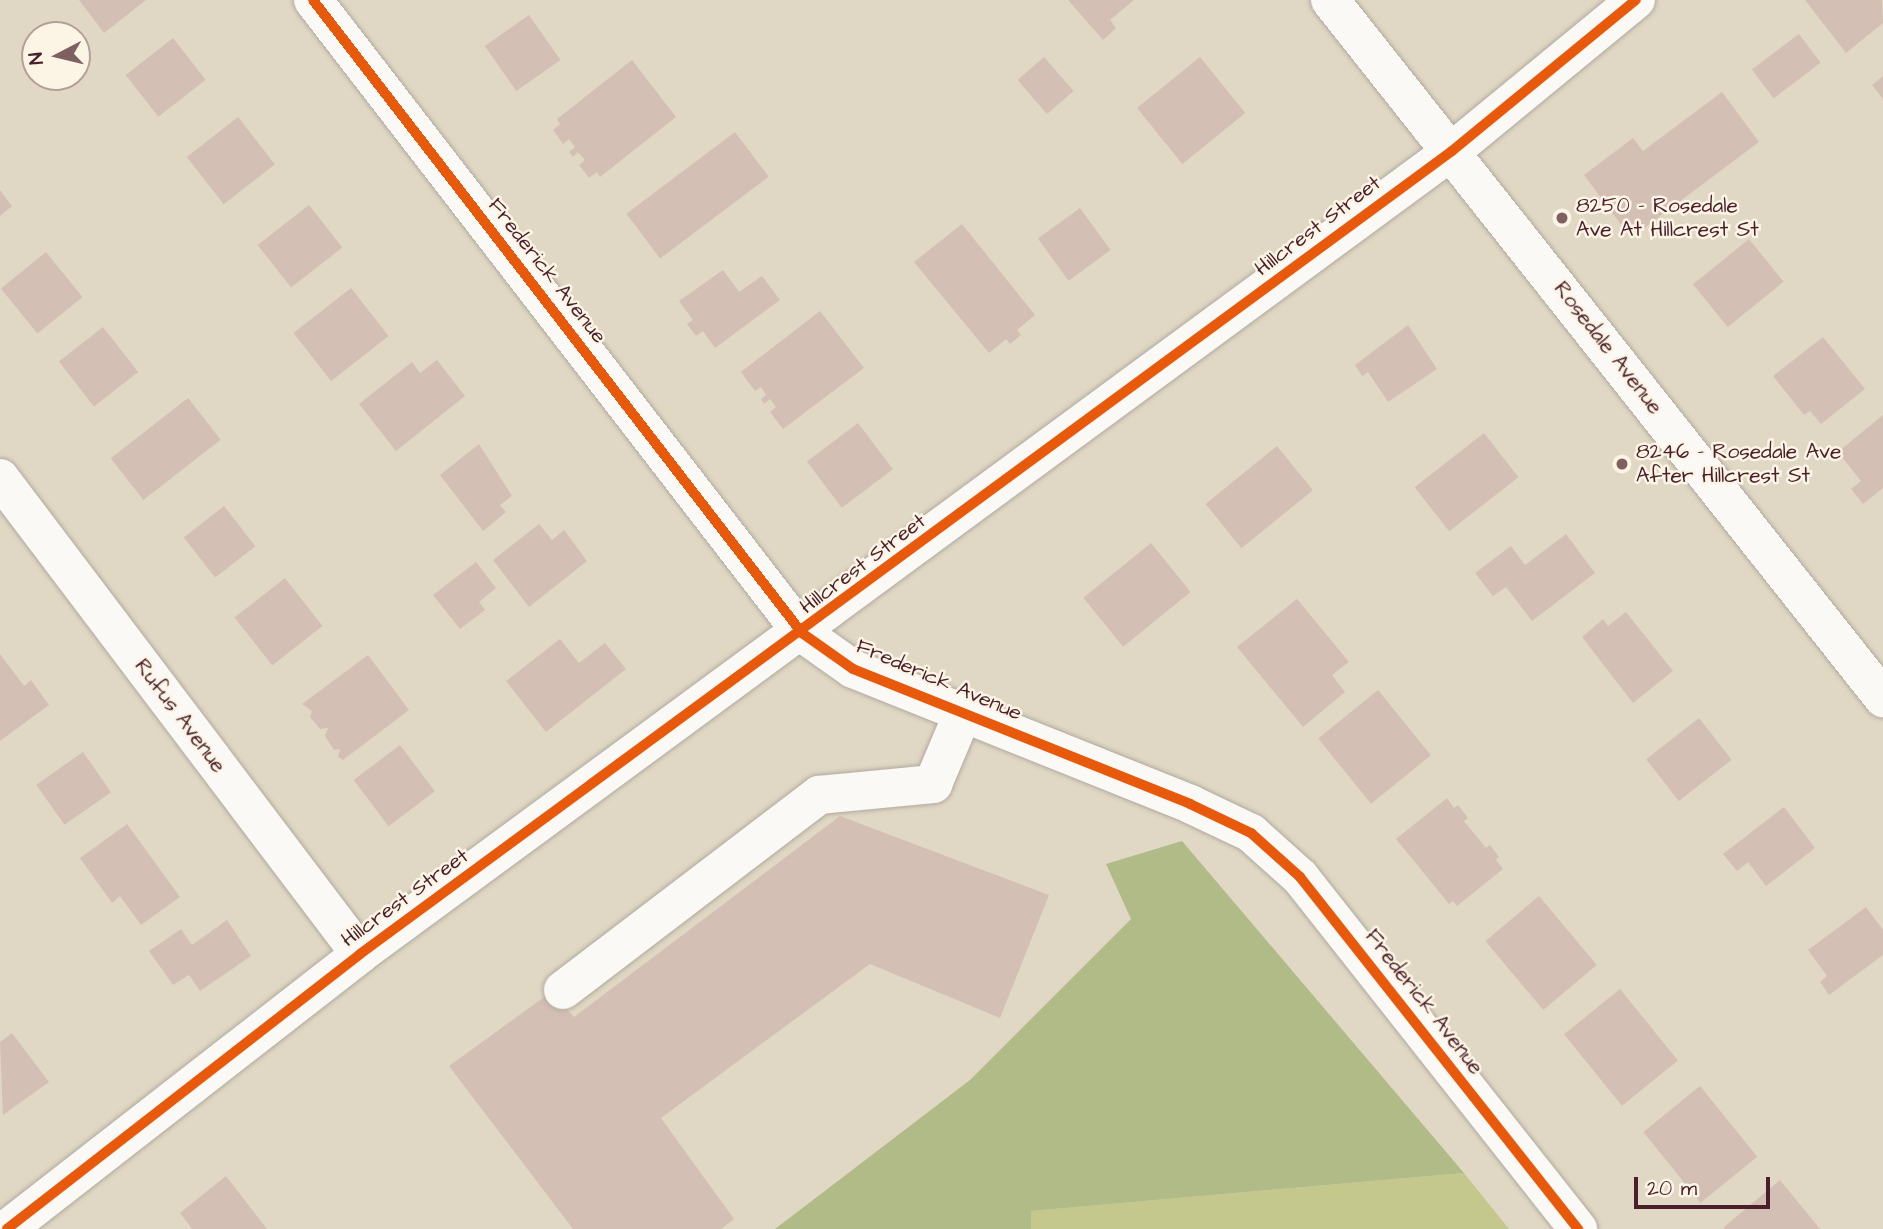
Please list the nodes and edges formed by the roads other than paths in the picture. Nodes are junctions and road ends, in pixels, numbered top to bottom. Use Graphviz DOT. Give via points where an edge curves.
graph roads {
  1 [pos="313,0"];
  2 [pos="1330,0"];
  3 [pos="1636,0"];
  4 [pos="1452,151"];
  5 [pos="0,478"];
  6 [pos="802,633"];
  7 [pos="1883,698"];
  8 [pos="964,713"];
  9 [pos="360,954"];
  10 [pos="563,990"];
  11 [pos="7,1229"];
  12 [pos="1578,1229"];
  1 -- 6 [label="street, Frederick Avenue"];
  2 -- 4 [label="street, Rosedale Avenue"];
  3 -- 4 [label="street, Hillcrest Street"];
  4 -- 6 [label="street, Hillcrest Street"];
  4 -- 7 [label="street, Rosedale Avenue"];
  5 -- 9 [label="street, Rufus Avenue"];
  6 -- 8 [label="street, Frederick Avenue" via="853,669"];
  6 -- 9 [label="street, Hillcrest Street"];
  8 -- 10 [label="street" via="933,784 819,795"];
  8 -- 12 [label="street, Frederick Avenue" via="1251,833 1300,877"];
  9 -- 11 [label="street, Hillcrest Street"];
}
